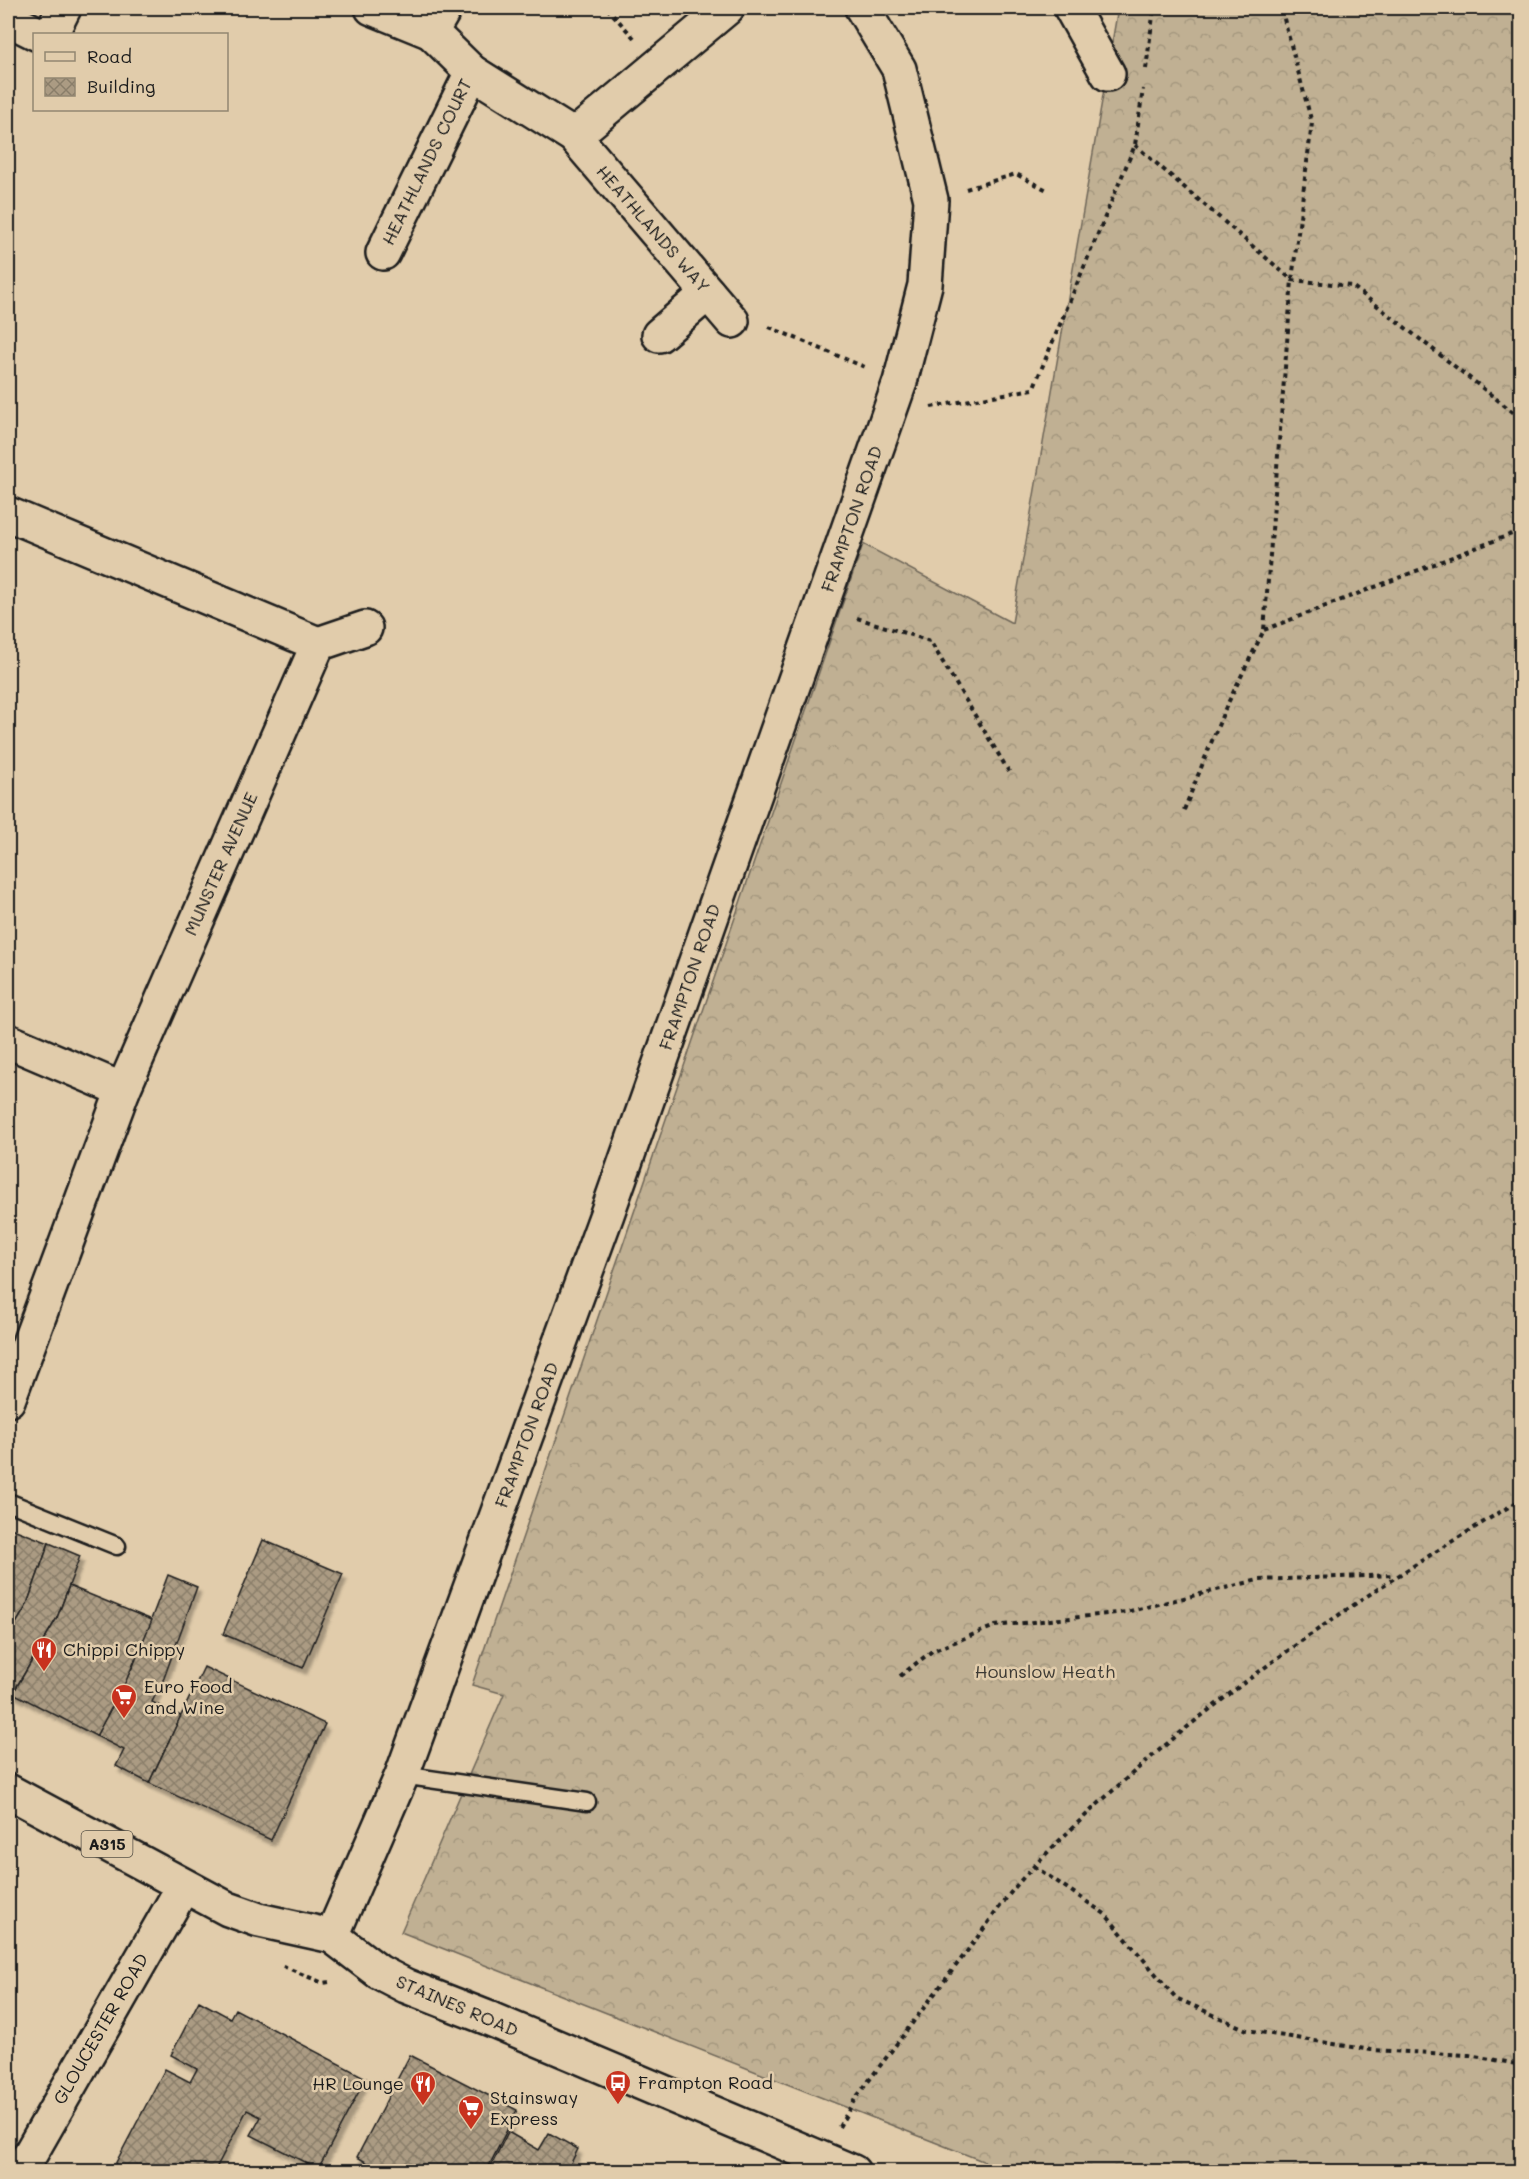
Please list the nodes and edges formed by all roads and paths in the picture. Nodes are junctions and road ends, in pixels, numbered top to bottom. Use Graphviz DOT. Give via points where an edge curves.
graph roads {
  1 [pos="64,8"];
  2 [pos="372,8"];
  3 [pos="727,8"];
  4 [pos="862,8"];
  5 [pos="1071,8"];
  6 [pos="1281,8"];
  7 [pos="8,19"];
  8 [pos="438,20"];
  9 [pos="36,33"];
  10 [pos="52,33"];
  11 [pos="472,72"];
  12 [pos="1108,74"];
  13 [pos="574,136"];
  14 [pos="1049,191"];
  15 [pos="931,200"];
  16 [pos="383,253"];
  17 [pos="1292,280"];
  18 [pos="708,293"];
  19 [pos="732,321"];
  20 [pos="659,335"];
  21 [pos="900,382"];
  22 [pos="889,414"];
  23 [pos="1521,419"];
  24 [pos="8,514"];
  25 [pos="1521,530"];
  26 [pos="822,607"];
  27 [pos="365,628"];
  28 [pos="1264,630"];
  29 [pos="318,644"];
  30 [pos="1011,775"];
  31 [pos="1184,810"];
  32 [pos="8,1041"];
  33 [pos="123,1090"];
  34 [pos="8,1400"];
  35 [pos="1521,1499"];
  36 [pos="8,1502"];
  37 [pos="117,1546"];
  38 [pos="1396,1575"];
  39 [pos="900,1676"];
  40 [pos="402,1775"];
  41 [pos="8,1791"];
  42 [pos="587,1802"];
  43 [pos="1034,1866"];
  44 [pos="183,1887"];
  45 [pos="333,1936"];
  46 [pos="1521,2065"];
  47 [pos="817,2165"];
  48 [pos="20,2172"];
  49 [pos="853,2172"];
  1 -- 10 [label="street"];
  2 -- 8 [label="street, HEATHLANDS WAY"];
  3 -- 13 [label="street"];
  4 -- 15 [label="street, FRAMPTON ROAD" via="898,69"];
  5 -- 12 [label="street"];
  6 -- 17 [label="path" via="1312,123"];
  7 -- 9 [label="street"];
  8 -- 11 [label="street, HEATHLANDS WAY"];
  11 -- 13 [label="street, HEATHLANDS WAY"];
  11 -- 16 [label="street, HEATHLANDS COURT"];
  13 -- 18 [label="street, HEATHLANDS WAY"];
  14 -- 15 [label="path" via="1017,174"];
  15 -- 21 [label="street, FRAMPTON ROAD" via="925,285"];
  17 -- 22 [label="path" via="1135,144 1033,389"];
  17 -- 23 [label="path" via="1352,286"];
  17 -- 28 [label="path"];
  18 -- 19 [label="street, HEATHLANDS WAY"];
  18 -- 20 [label="street"];
  19 -- 21 [label="path" via="776,328"];
  21 -- 22 [label="street, FRAMPTON ROAD"];
  22 -- 26 [label="street, FRAMPTON ROAD"];
  24 -- 29 [label="street"];
  25 -- 28 [label="path"];
  26 -- 30 [label="path" via="930,641"];
  26 -- 40 [label="street, FRAMPTON ROAD" via="607,1214"];
  27 -- 29 [label="street"];
  28 -- 31 [label="path" via="1224,711"];
  29 -- 33 [label="street, MUNSTER AVENUE"];
  32 -- 33 [label="street"];
  33 -- 34 [label="street, MUNSTER AVENUE"];
  35 -- 38 [label="path"];
  36 -- 37 [label="lane"];
  38 -- 39 [label="path" via="1258,1580 1126,1612 996,1626 932,1651"];
  38 -- 43 [label="path" via="1209,1708 1097,1805"];
  40 -- 42 [label="lane"];
  40 -- 45 [label="street, FRAMPTON ROAD"];
  41 -- 44 [label="street, STAINES ROAD / A315"];
  43 -- 46 [label="path" via="1105,1914 1176,1998 1247,2030 1371,2050 1469,2055"];
  43 -- 47 [label="path" via="855,2099"];
  44 -- 45 [label="street, STAINES ROAD / A315" via="259,1920"];
  44 -- 48 [label="street, GLOUCESTER ROAD"];
  45 -- 47 [label="street, STAINES ROAD / A315" via="380,1972 406,1986 499,2022"];
  47 -- 49 [label="street, A315"];
}
